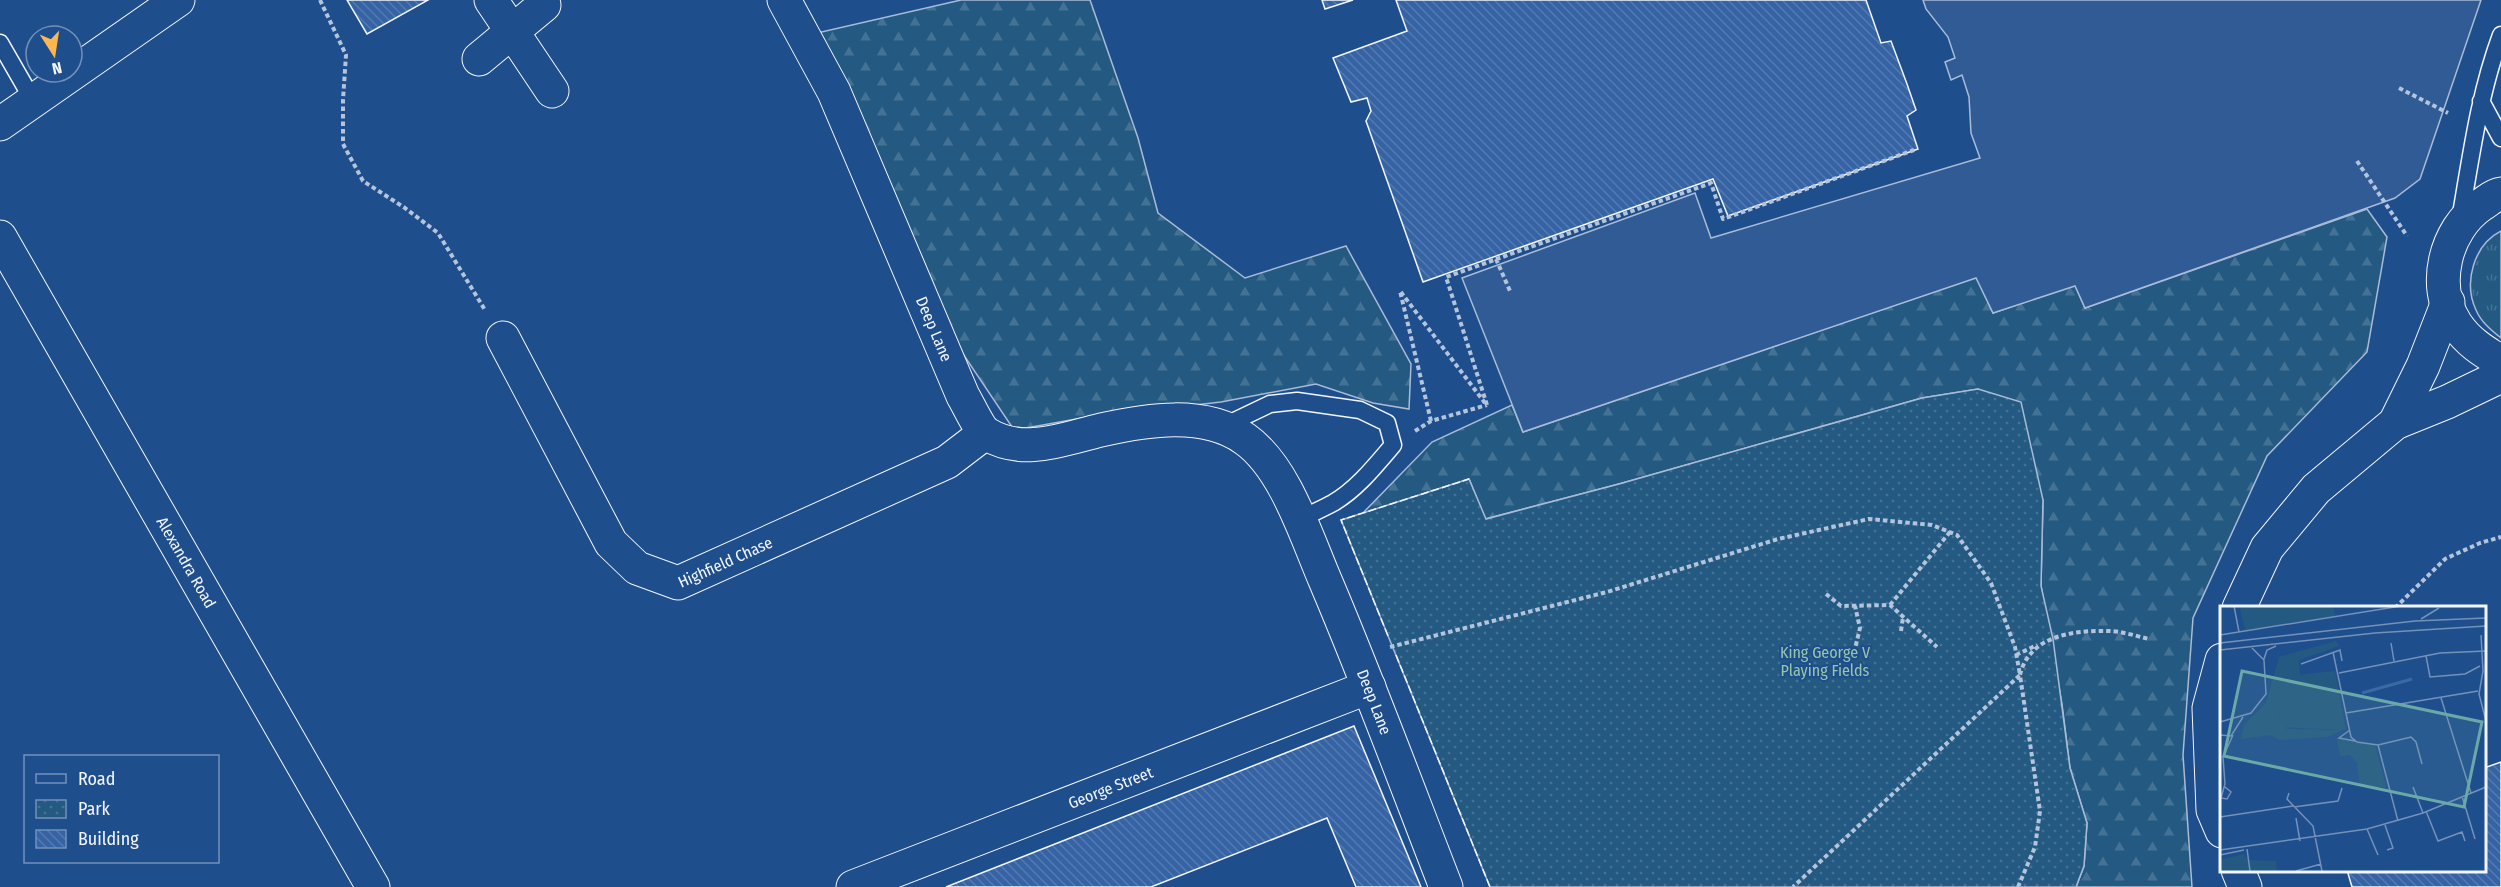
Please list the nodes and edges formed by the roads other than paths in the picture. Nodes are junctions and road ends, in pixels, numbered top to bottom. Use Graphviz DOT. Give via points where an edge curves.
graph roads {
  1 [pos="178,0"];
  2 [pos="491,0"];
  3 [pos="784,0"];
  4 [pos="544,5"];
  5 [pos="511,32"];
  6 [pos="2501,34"];
  7 [pos="0,43"];
  8 [pos="479,59"];
  9 [pos="552,91"];
  10 [pos="2481,101"];
  11 [pos="34,102"];
  12 [pos="0,124"];
  13 [pos="2501,138"];
  14 [pos="2501,194"];
  15 [pos="2458,229"];
  16 [pos="0,237"];
  17 [pos="2448,302"];
  18 [pos="503,338"];
  19 [pos="2501,362"];
  20 [pos="2501,376"];
  21 [pos="2395,423"];
  22 [pos="1224,426"];
  23 [pos="985,433"];
  24 [pos="1299,520"];
  25 [pos="2240,606"];
  26 [pos="2220,667"];
  27 [pos="1369,687"];
  28 [pos="2220,826"];
  29 [pos="2239,872"];
  30 [pos="373,887"];
  31 [pos="853,887"];
  32 [pos="1446,887"];
  33 [pos="2245,887"];
  1 -- 11 [label="street"];
  2 -- 5 [label="street"];
  3 -- 23 [label="street, Deep Lane" via="834,92 963,396"];
  4 -- 5 [label="street"];
  5 -- 8 [label="street"];
  5 -- 9 [label="street"];
  6 -- 10 [label="lane"];
  7 -- 11 [label="lane"];
  10 -- 13 [label="lane"];
  10 -- 15 [label="lane"];
  11 -- 12 [label="street"];
  14 -- 15 [label="street" via="2470,213"];
  15 -- 17 [label="street" via="2451,239 2443,270"];
  16 -- 30 [label="street, Alexandra Road"];
  17 -- 19 [label="street" via="2455,322 2475,346"];
  17 -- 21 [label="street"];
  18 -- 23 [label="street, Highfield Chase" via="612,543 637,568 678,583 947,462"];
  20 -- 21 [label="street"];
  21 -- 25 [label="street" via="2316,489 2267,548"];
  22 -- 23 [label="street, Deep Lane" via="1157,420 1043,445 1008,442"];
  22 -- 24 [label="street, Deep Lane" via="1246,440 1269,463"];
  22 -- 24 [label="lane" via="1270,404 1297,401 1360,410 1388,423 1393,445 1374,467 1333,503"];
  24 -- 27 [label="street, Deep Lane"];
  26 -- 28 [label="street" via="2209,708 2213,810"];
  27 -- 31 [label="street, George Street"];
  27 -- 32 [label="street, Deep Lane"];
  29 -- 33 [label="street"];
}
